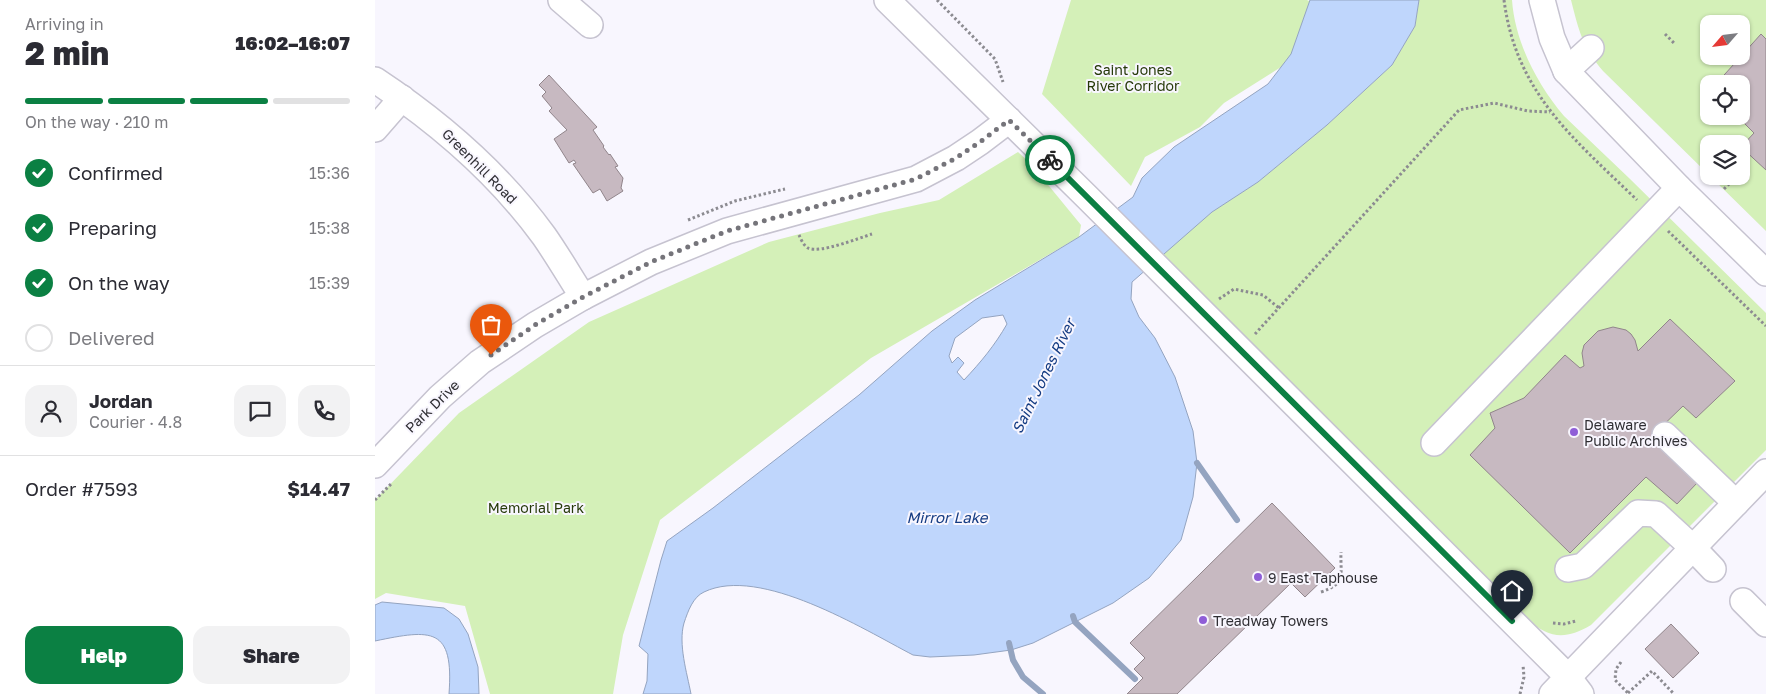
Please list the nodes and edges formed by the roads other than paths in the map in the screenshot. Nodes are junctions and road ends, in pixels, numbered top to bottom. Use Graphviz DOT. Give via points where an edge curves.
graph roads {
  1 [pos="561,0"];
  2 [pos="887,0"];
  3 [pos="1542,0"];
  4 [pos="590,25"];
  5 [pos="1591,48"];
  6 [pos="1567,71"];
  7 [pos="375,80"];
  8 [pos="402,98"];
  9 [pos="1009,120"];
  10 [pos="375,129"];
  11 [pos="1679,188"];
  12 [pos="1766,273"];
  13 [pos="583,297"];
  14 [pos="1665,435"];
  15 [pos="1434,443"];
  16 [pos="375,465"];
  17 [pos="1766,472"];
  18 [pos="1736,503"];
  19 [pos="1693,548"];
  20 [pos="1568,569"];
  21 [pos="1713,569"];
  22 [pos="1743,601"];
  23 [pos="1766,624"];
  24 [pos="1567,688"];
  25 [pos="1597,694"];
  1 -- 4 [label="street"];
  2 -- 9 [label="street"];
  3 -- 6 [label="street" via="1552,38"];
  5 -- 6 [label="street"];
  6 -- 11 [label="street"];
  7 -- 8 [label="street, Greenhill Road"];
  8 -- 10 [label="street"];
  8 -- 13 [label="street, Greenhill Road" via="437,124 496,178 545,237"];
  9 -- 13 [label="street, Park Drive" via="956,158 916,179 727,231 651,262"];
  9 -- 24 [label="street"];
  11 -- 12 [label="street"];
  11 -- 15 [label="street"];
  13 -- 16 [label="street, Park Drive" via="480,362 440,397"];
  14 -- 18 [label="street"];
  17 -- 18 [label="street"];
  18 -- 19 [label="street"];
  19 -- 20 [label="street" via="1656,514 1638,513 1583,566"];
  19 -- 21 [label="street"];
  19 -- 24 [label="street" via="1599,643"];
  22 -- 23 [label="street"];
  24 -- 25 [label="street"];
}
